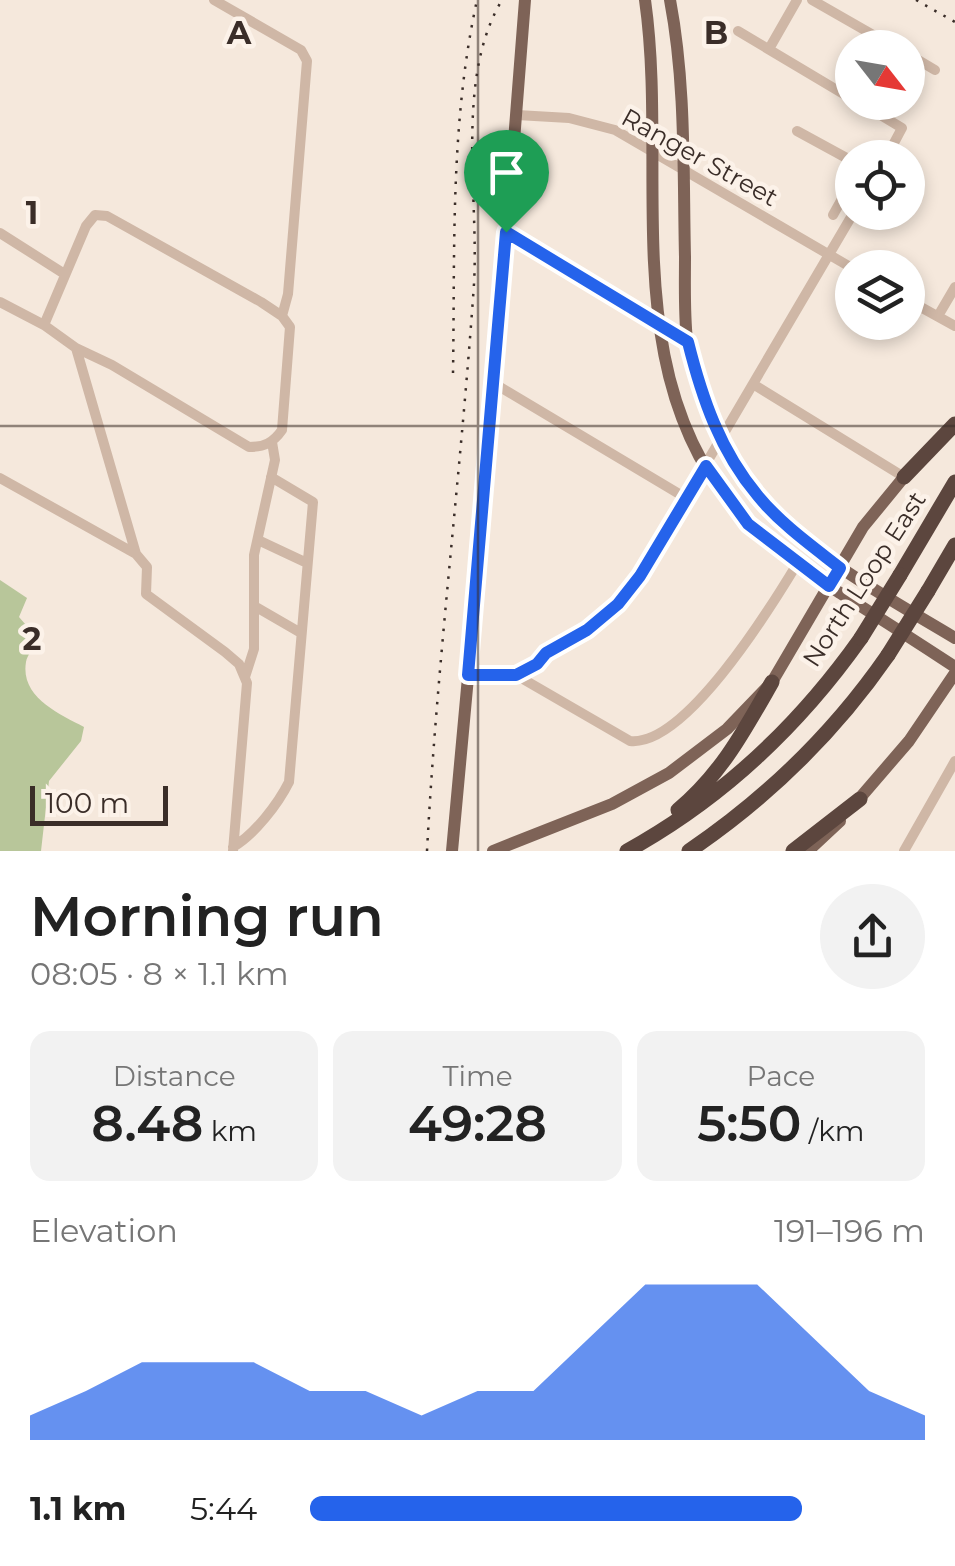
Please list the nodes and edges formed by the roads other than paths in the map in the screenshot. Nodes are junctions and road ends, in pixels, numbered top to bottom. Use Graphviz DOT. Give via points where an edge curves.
graph roads {
  1 [pos="214,0"];
  2 [pos="525,0"];
  3 [pos="646,0"];
  4 [pos="670,0"];
  5 [pos="797,0"];
  6 [pos="812,0"];
  7 [pos="738,30"];
  8 [pos="864,30"];
  9 [pos="769,49"];
  10 [pos="925,64"];
  11 [pos="935,70"];
  12 [pos="835,88"];
  13 [pos="517,114"];
  14 [pos="888,120"];
  15 [pos="797,131"];
  16 [pos="896,140"];
  17 [pos="652,150"];
  18 [pos="835,152"];
  19 [pos="682,167"];
  20 [pos="835,211"];
  21 [pos="833,215"];
  22 [pos="844,230"];
  23 [pos="0,232"];
  24 [pos="506,232"];
  25 [pos="830,254"];
  26 [pos="835,257"];
  27 [pos="63,273"];
  28 [pos="955,286"];
  29 [pos="0,302"];
  30 [pos="925,309"];
  31 [pos="282,316"];
  32 [pos="938,316"];
  33 [pos="44,325"];
  34 [pos="658,325"];
  35 [pos="955,326"];
  36 [pos="688,342"];
  37 [pos="76,348"];
  38 [pos="495,384"];
  39 [pos="754,384"];
  40 [pos="955,424"];
  41 [pos="720,439"];
  42 [pos="272,442"];
  43 [pos="706,466"];
  44 [pos="271,477"];
  45 [pos="904,477"];
  46 [pos="0,478"];
  47 [pos="955,482"];
  48 [pos="686,498"];
  49 [pos="258,540"];
  50 [pos="955,546"];
  51 [pos="136,554"];
  52 [pos="307,563"];
  53 [pos="796,564"];
  54 [pos="840,568"];
  55 [pos="829,586"];
  56 [pos="256,607"];
  57 [pos="301,633"];
  58 [pos="955,638"];
  59 [pos="955,670"];
  60 [pos="468,675"];
  61 [pos="516,675"];
  62 [pos="244,678"];
  63 [pos="772,682"];
  64 [pos="955,761"];
  65 [pos="860,800"];
  66 [pos="233,849"];
  67 [pos="452,851"];
  68 [pos="494,851"];
  69 [pos="627,851"];
  70 [pos="689,851"];
  71 [pos="793,851"];
  72 [pos="808,851"];
  73 [pos="904,851"];
  1 -- 31 [label="street" via="301,50 307,61"];
  2 -- 13 [label="main road"];
  3 -- 17 [label="main road"];
  4 -- 19 [label="main road"];
  5 -- 9 [label="street"];
  6 -- 8 [label="street"];
  7 -- 9 [label="street"];
  9 -- 12 [label="street"];
  10 -- 11 [label="street"];
  13 -- 17 [label="street, Ranger Street" via="616,130"];
  13 -- 24 [label="main road"];
  14 -- 16 [label="street" via="902,128"];
  15 -- 18 [label="street"];
  17 -- 19 [label="street, Ranger Street"];
  17 -- 34 [label="main road"];
  19 -- 25 [label="street, Ranger Street"];
  19 -- 36 [label="main road"];
  20 -- 21 [label="street"];
  22 -- 25 [label="street"];
  23 -- 27 [label="street"];
  24 -- 34 [label="street"];
  24 -- 38 [label="main road"];
  25 -- 26 [label="street, Ranger Street"];
  25 -- 39 [label="street"];
  27 -- 31 [label="street" via="95,214 107,216"];
  27 -- 33 [label="street"];
  28 -- 32 [label="street"];
  29 -- 33 [label="street"];
  30 -- 32 [label="street"];
  31 -- 42 [label="street" via="290,327 289,344 282,430"];
  32 -- 35 [label="street"];
  33 -- 37 [label="street"];
  34 -- 36 [label="street"];
  34 -- 43 [label="main road" via="668,379"];
  36 -- 41 [label="main road"];
  37 -- 42 [label="street" via="249,446"];
  37 -- 51 [label="street"];
  38 -- 48 [label="street"];
  38 -- 60 [label="main road"];
  39 -- 41 [label="street"];
  39 -- 45 [label="street"];
  40 -- 45 [label="highway"];
  41 -- 43 [label="street"];
  41 -- 54 [label="main road" via="758,496"];
  42 -- 44 [label="street"];
  43 -- 48 [label="street"];
  43 -- 53 [label="main road" via="748,524"];
  44 -- 49 [label="street"];
  44 -- 52 [label="street" via="312,502"];
  45 -- 54 [label="main road" via="862,527"];
  46 -- 51 [label="street"];
  47 -- 69 [label="highway, North Loop East, bridge" via="861,638 808,708 748,768"];
  48 -- 61 [label="street" via="618,604"];
  49 -- 52 [label="street"];
  49 -- 56 [label="street"];
  50 -- 70 [label="highway, bridge" via="864,690 800,762"];
  51 -- 62 [label="street" via="147,567 146,594 225,652"];
  52 -- 57 [label="street"];
  53 -- 55 [label="main road"];
  53 -- 61 [label="street" via="730,666 648,741 630,742"];
  54 -- 55 [label="main road"];
  54 -- 58 [label="main road"];
  55 -- 59 [label="main road"];
  55 -- 63 [label="main road"];
  56 -- 57 [label="street"];
  56 -- 62 [label="street"];
  57 -- 66 [label="street" via="289,782"];
  59 -- 65 [label="main road"];
  60 -- 61 [label="street"];
  60 -- 67 [label="main road"];
  62 -- 66 [label="street"];
  63 -- 68 [label="main road" via="727,729 669,773 612,804"];
  63 -- 69 [label="highway" via="707,786"];
  64 -- 73 [label="street"];
  65 -- 71 [label="highway"];
  65 -- 72 [label="main road"];
}
